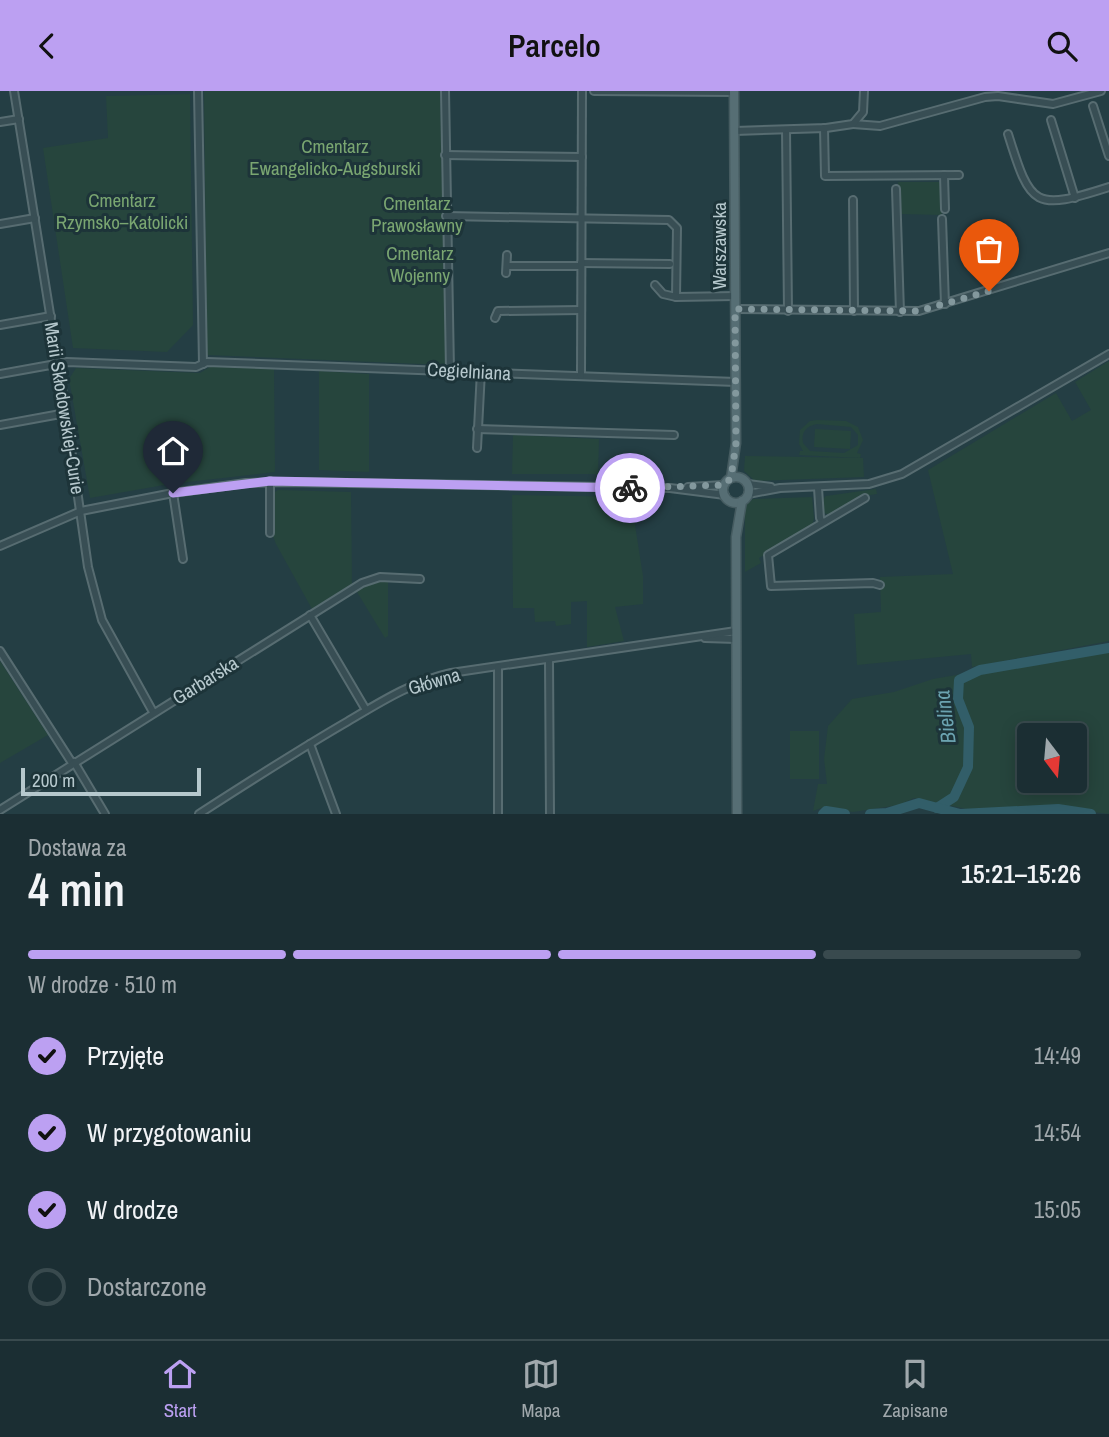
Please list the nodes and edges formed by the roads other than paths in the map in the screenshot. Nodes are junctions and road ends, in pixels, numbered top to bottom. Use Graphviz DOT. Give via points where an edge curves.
graph roads {
  1 [pos="14,91"];
  2 [pos="198,91"];
  3 [pos="445,91"];
  4 [pos="582,91"];
  5 [pos="594,91"];
  6 [pos="734,91"];
  7 [pos="864,91"];
  8 [pos="1101,91"];
  9 [pos="1023,95"];
  10 [pos="1093,106"];
  11 [pos="863,112"];
  12 [pos="19,119"];
  13 [pos="1051,120"];
  14 [pos="0,122"];
  15 [pos="853,124"];
  16 [pos="871,127"];
  17 [pos="824,128"];
  18 [pos="786,130"];
  19 [pos="735,131"];
  20 [pos="1008,134"];
  21 [pos="445,155"];
  22 [pos="1109,156"];
  23 [pos="582,157"];
  24 [pos="944,175"];
  25 [pos="958,175"];
  26 [pos="1109,187"];
  27 [pos="896,189"];
  28 [pos="1075,198"];
  29 [pos="853,200"];
  30 [pos="946,209"];
  31 [pos="446,215"];
  32 [pos="35,218"];
  33 [pos="581,218"];
  34 [pos="942,219"];
  35 [pos="0,224"];
  36 [pos="1109,253"];
  37 [pos="507,255"];
  38 [pos="581,264"];
  39 [pos="670,264"];
  40 [pos="655,285"];
  41 [pos="735,296"];
  42 [pos="676,297"];
  43 [pos="945,304"];
  44 [pos="735,309"];
  45 [pos="581,310"];
  46 [pos="788,311"];
  47 [pos="854,311"];
  48 [pos="900,312"];
  49 [pos="51,316"];
  50 [pos="495,318"];
  51 [pos="0,325"];
  52 [pos="1109,354"];
  53 [pos="58,363"];
  54 [pos="203,364"];
  55 [pos="450,370"];
  56 [pos="481,371"];
  57 [pos="0,374"];
  58 [pos="581,376"];
  59 [pos="736,382"];
  60 [pos="66,413"];
  61 [pos="0,425"];
  62 [pos="477,429"];
  63 [pos="674,435"];
  64 [pos="736,443"];
  65 [pos="477,449"];
  66 [pos="731,478"];
  67 [pos="741,478"];
  68 [pos="270,481"];
  69 [pos="748,484"];
  70 [pos="724,485"];
  71 [pos="670,488"];
  72 [pos="780,488"];
  73 [pos="818,488"];
  74 [pos="173,493"];
  75 [pos="748,494"];
  76 [pos="724,495"];
  77 [pos="865,498"];
  78 [pos="732,502"];
  79 [pos="741,502"];
  80 [pos="80,511"];
  81 [pos="822,523"];
  82 [pos="270,533"];
  83 [pos="736,537"];
  84 [pos="0,545"];
  85 [pos="183,558"];
  86 [pos="420,579"];
  87 [pos="880,586"];
  88 [pos="310,615"];
  89 [pos="736,635"];
  90 [pos="0,652"];
  91 [pos="550,660"];
  92 [pos="498,667"];
  93 [pos="366,710"];
  94 [pos="153,712"];
  95 [pos="310,744"];
  96 [pos="73,762"];
  97 [pos="0,810"];
  98 [pos="201,813"];
  99 [pos="105,814"];
  100 [pos="336,814"];
  101 [pos="498,814"];
  102 [pos="550,814"];
  103 [pos="737,814"];
  1 -- 12 [label="street, Marii Skłodowskiej-Curie"];
  2 -- 54 [label="street"];
  3 -- 21 [label="street"];
  4 -- 23 [label="street"];
  5 -- 6 [label="street"];
  6 -- 19 [label="main road, Warszawska"];
  7 -- 11 [label="street"];
  8 -- 9 [label="street" via="1059,103"];
  9 -- 16 [label="street" via="985,97"];
  10 -- 22 [label="street"];
  11 -- 15 [label="street"];
  11 -- 16 [label="street"];
  12 -- 14 [label="street"];
  12 -- 32 [label="street, Marii Skłodowskiej-Curie"];
  13 -- 28 [label="street"];
  15 -- 16 [label="street"];
  15 -- 17 [label="street"];
  17 -- 18 [label="street"];
  17 -- 24 [label="street" via="825,176"];
  18 -- 19 [label="street"];
  18 -- 46 [label="street"];
  19 -- 41 [label="main road, Warszawska"];
  20 -- 28 [label="street" via="1031,194 1049,200"];
  21 -- 23 [label="street"];
  21 -- 31 [label="street"];
  23 -- 33 [label="street"];
  24 -- 25 [label="street"];
  24 -- 30 [label="street"];
  26 -- 28 [label="street"];
  27 -- 48 [label="street"];
  29 -- 47 [label="street"];
  31 -- 33 [label="street"];
  31 -- 55 [label="street"];
  32 -- 35 [label="street"];
  32 -- 49 [label="street, Marii Skłodowskiej-Curie"];
  33 -- 38 [label="street"];
  33 -- 42 [label="street" via="663,219 674,224"];
  34 -- 43 [label="street"];
  36 -- 43 [label="street"];
  37 -- 38 [label="street" via="507,269"];
  38 -- 39 [label="street"];
  38 -- 45 [label="street"];
  40 -- 42 [label="street" via="663,294"];
  41 -- 42 [label="street"];
  41 -- 44 [label="main road, Warszawska"];
  43 -- 48 [label="street"];
  44 -- 46 [label="street"];
  44 -- 59 [label="main road, Warszawska"];
  45 -- 50 [label="street" via="498,311"];
  45 -- 58 [label="street"];
  46 -- 47 [label="street"];
  47 -- 48 [label="street"];
  49 -- 51 [label="street"];
  49 -- 53 [label="street, Marii Skłodowskiej-Curie"];
  52 -- 73 [label="street" via="902,474 869,484"];
  53 -- 54 [label="street, Cegielniana"];
  53 -- 57 [label="street, Cegielniana"];
  53 -- 60 [label="street, Marii Skłodowskiej-Curie"];
  54 -- 55 [label="street, Cegielniana"];
  55 -- 56 [label="street, Cegielniana"];
  56 -- 58 [label="street, Cegielniana"];
  56 -- 62 [label="street"];
  58 -- 59 [label="street, Cegielniana"];
  59 -- 64 [label="main road, Warszawska"];
  60 -- 61 [label="street"];
  60 -- 80 [label="street, Marii Skłodowskiej-Curie"];
  62 -- 63 [label="street"];
  62 -- 65 [label="street"];
  64 -- 66 [label="main road, Warszawska"];
  64 -- 67 [label="main road, Warszawska"];
  66 -- 67 [label="main road"];
  66 -- 70 [label="main road"];
  67 -- 69 [label="main road"];
  68 -- 71 [label="street"];
  68 -- 74 [label="street"];
  68 -- 82 [label="street"];
  69 -- 72 [label="street"];
  69 -- 75 [label="main road"];
  70 -- 71 [label="street"];
  70 -- 76 [label="main road"];
  71 -- 76 [label="street"];
  72 -- 73 [label="street"];
  72 -- 75 [label="street"];
  73 -- 81 [label="street"];
  74 -- 80 [label="street"];
  74 -- 85 [label="street"];
  75 -- 79 [label="main road"];
  76 -- 78 [label="main road"];
  77 -- 81 [label="street"];
  78 -- 79 [label="main road"];
  78 -- 83 [label="main road"];
  79 -- 83 [label="main road"];
  80 -- 84 [label="street"];
  80 -- 94 [label="street, Marii Skłodowskiej-Curie" via="102,621"];
  81 -- 87 [label="street" via="768,555 771,586"];
  83 -- 89 [label="main road"];
  86 -- 88 [label="street, Garbarska" via="368,580"];
  88 -- 93 [label="street"];
  88 -- 94 [label="street, Garbarska"];
  89 -- 91 [label="street, Główna"];
  89 -- 103 [label="main road"];
  90 -- 96 [label="street"];
  91 -- 92 [label="street, Główna"];
  91 -- 102 [label="street"];
  92 -- 93 [label="street, Główna" via="423,680"];
  92 -- 101 [label="street"];
  93 -- 95 [label="street, Główna"];
  94 -- 96 [label="street, Garbarska"];
  95 -- 98 [label="street, Główna"];
  95 -- 100 [label="street"];
  96 -- 97 [label="street, Garbarska"];
  96 -- 99 [label="street"];
}
